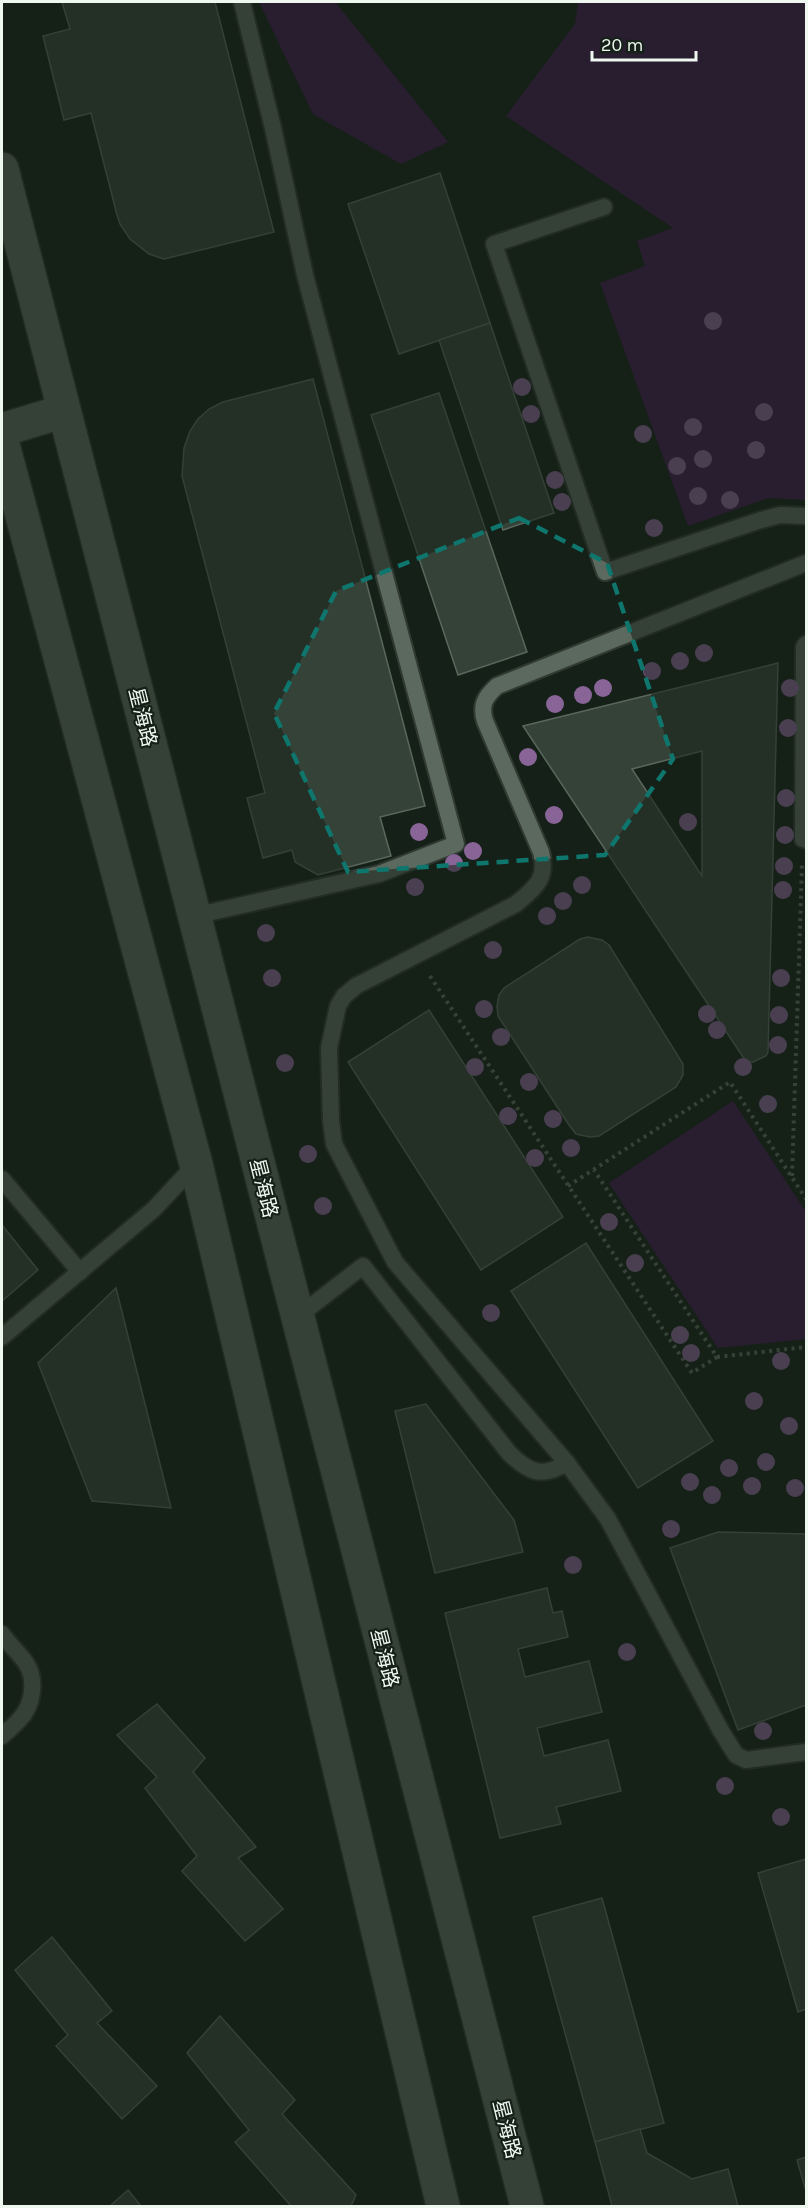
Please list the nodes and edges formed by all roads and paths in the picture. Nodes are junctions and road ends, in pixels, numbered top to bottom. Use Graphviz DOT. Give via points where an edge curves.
graph roads {
  1 [pos="242,2"];
  2 [pos="2,169"];
  3 [pos="604,207"];
  4 [pos="64,411"];
  5 [pos="2,430"];
  6 [pos="2,441"];
  7 [pos="807,516"];
  8 [pos="807,563"];
  9 [pos="807,644"];
  10 [pos="805,840"];
  11 [pos="194,916"];
  12 [pos="417,956"];
  13 [pos="196,1164"];
  14 [pos="594,1170"];
  15 [pos="792,1176"];
  16 [pos="2,1179"];
  17 [pos="568,1186"];
  18 [pos="807,1198"];
  19 [pos="80,1272"];
  20 [pos="297,1317"];
  21 [pos="2,1337"];
  22 [pos="807,1347"];
  23 [pos="717,1357"];
  24 [pos="567,1463"];
  25 [pos="2,1634"];
  26 [pos="2,1736"];
  27 [pos="807,1752"];
  28 [pos="443,2206"];
  29 [pos="527,2206"];
  1 -- 11 [label="lane" via="304,275 456,844 379,874"];
  2 -- 4 [label="street, 星海路"];
  3 -- 7 [label="lane" via="494,244 605,572 761,520 780,515"];
  4 -- 5 [label="street"];
  4 -- 11 [label="street, 星海路"];
  6 -- 13 [label="street"];
  8 -- 12 [label="lane" via="497,686 487,696 481,708 484,721 541,852 542,876 516,904"];
  9 -- 10 [label="lane"];
  10 -- 15 [label="path"];
  11 -- 20 [label="street, 星海路"];
  12 -- 17 [label="path"];
  12 -- 24 [label="lane" via="356,986 338,1006 329,1047 334,1144 395,1262"];
  13 -- 19 [label="lane" via="154,1209"];
  13 -- 28 [label="street"];
  14 -- 15 [label="path" via="730,1082"];
  14 -- 17 [label="path"];
  14 -- 23 [label="path"];
  15 -- 18 [label="path"];
  16 -- 19 [label="lane"];
  17 -- 23 [label="path" via="692,1373"];
  19 -- 21 [label="lane"];
  20 -- 24 [label="lane" via="363,1266 521,1465 552,1472"];
  20 -- 29 [label="street, 星海路"];
  22 -- 23 [label="path"];
  24 -- 27 [label="lane" via="608,1519 736,1755 747,1760"];
  25 -- 26 [label="lane" via="27,1665 32,1686 21,1719"];
}
